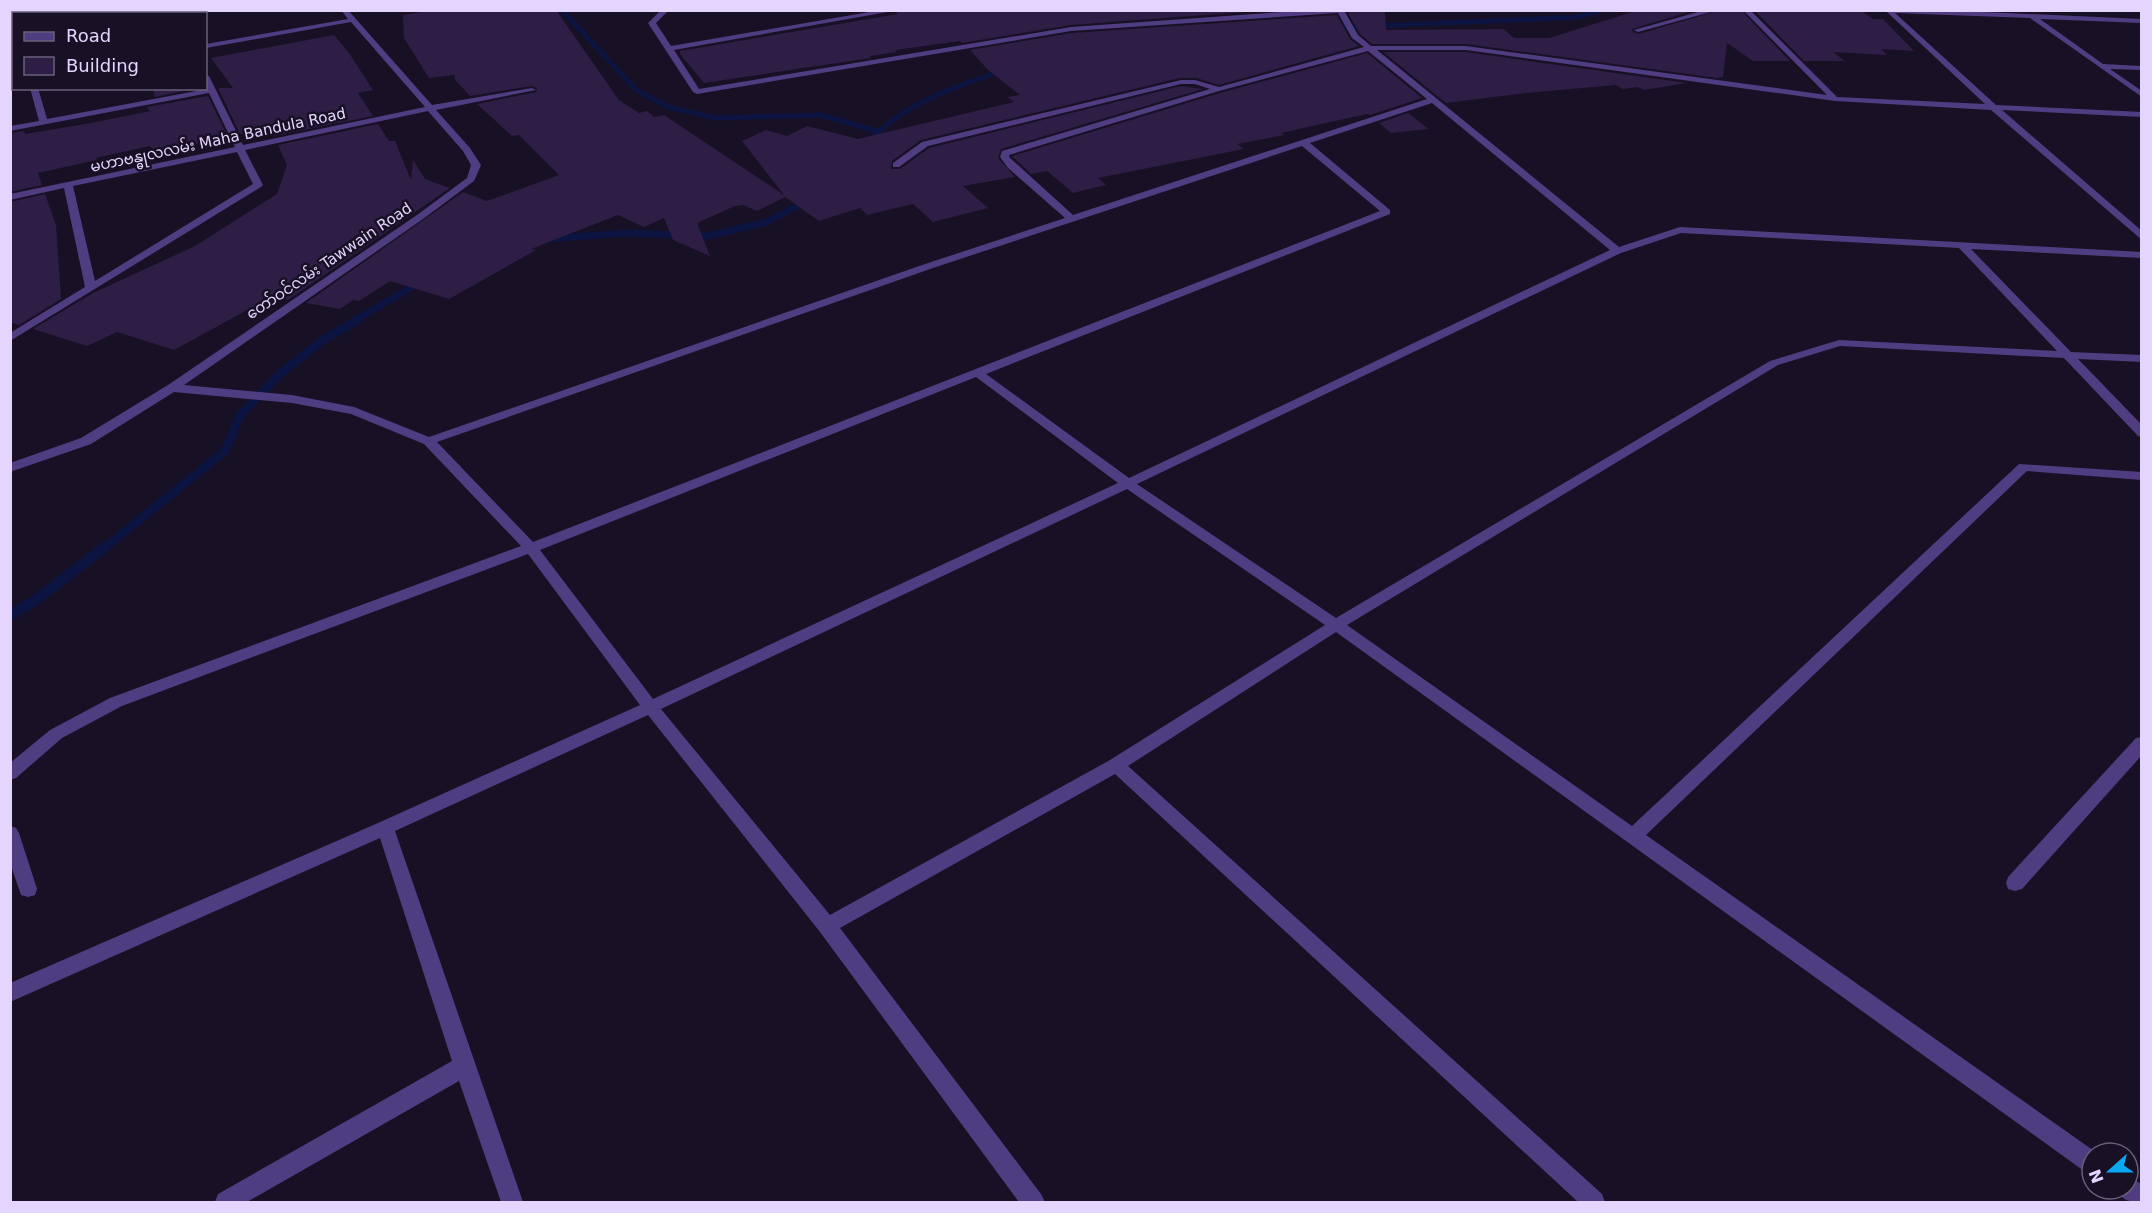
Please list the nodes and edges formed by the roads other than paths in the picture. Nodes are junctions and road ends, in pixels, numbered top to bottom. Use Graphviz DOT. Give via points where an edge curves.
graph roads {
  1 [pos="344,10"];
  2 [pos="666,10"];
  3 [pos="896,10"];
  4 [pos="1348,10"];
  5 [pos="1715,10"];
  6 [pos="1746,10"];
  7 [pos="1877,10"];
  8 [pos="1321,11"];
  9 [pos="1341,11"];
  10 [pos="1889,11"];
  11 [pos="2033,17"];
  12 [pos="353,20"];
  13 [pos="2142,21"];
  14 [pos="1638,30"];
  15 [pos="207,46"];
  16 [pos="1370,48"];
  17 [pos="668,49"];
  18 [pos="2102,66"];
  19 [pos="2142,68"];
  20 [pos="207,80"];
  21 [pos="1219,89"];
  22 [pos="35,90"];
  23 [pos="212,90"];
  24 [pos="532,90"];
  25 [pos="2142,95"];
  26 [pos="1835,99"];
  27 [pos="1433,100"];
  28 [pos="1993,107"];
  29 [pos="431,108"];
  30 [pos="2142,114"];
  31 [pos="44,122"];
  32 [pos="10,129"];
  33 [pos="1304,143"];
  34 [pos="241,149"];
  35 [pos="896,165"];
  36 [pos="68,185"];
  37 [pos="10,197"];
  38 [pos="1072,219"];
  39 [pos="2142,237"];
  40 [pos="1962,245"];
  41 [pos="1617,251"];
  42 [pos="2142,255"];
  43 [pos="91,288"];
  44 [pos="10,338"];
  45 [pos="2066,353"];
  46 [pos="2142,359"];
  47 [pos="978,373"];
  48 [pos="172,388"];
  49 [pos="2142,433"];
  50 [pos="429,441"];
  51 [pos="10,468"];
  52 [pos="2142,476"];
  53 [pos="1128,484"];
  54 [pos="531,548"];
  55 [pos="1336,626"];
  56 [pos="650,706"];
  57 [pos="2142,743"];
  58 [pos="1116,765"];
  59 [pos="10,773"];
  60 [pos="386,827"];
  61 [pos="10,833"];
  62 [pos="1632,837"];
  63 [pos="2015,883"];
  64 [pos="28,888"];
  65 [pos="827,926"];
  66 [pos="10,993"];
  67 [pos="464,1066"];
  68 [pos="2080,1154"];
  69 [pos="226,1203"];
  70 [pos="512,1203"];
  71 [pos="1033,1203"];
  72 [pos="1594,1203"];
  1 -- 12 [label="street, တော်ဝင်လမ်း Tawwain Road"];
  2 -- 17 [label="street" via="652,23"];
  3 -- 17 [label="street"];
  4 -- 9 [label="street"];
  5 -- 14 [label="street"];
  6 -- 26 [label="street"];
  7 -- 10 [label="street"];
  8 -- 9 [label="street"];
  8 -- 17 [label="street" via="1071,29 702,92 694,90"];
  9 -- 16 [label="street" via="1355,36"];
  10 -- 11 [label="street"];
  10 -- 28 [label="street"];
  11 -- 13 [label="street"];
  11 -- 18 [label="street"];
  12 -- 15 [label="street"];
  12 -- 29 [label="street, တော်ဝင်လမ်း Tawwain Road"];
  16 -- 21 [label="street"];
  16 -- 26 [label="street" via="1466,48"];
  16 -- 27 [label="street"];
  18 -- 19 [label="street"];
  18 -- 25 [label="street"];
  20 -- 23 [label="street"];
  21 -- 35 [label="street" via="1181,82 925,144"];
  21 -- 38 [label="street" via="1005,153 1004,158 1011,166"];
  22 -- 31 [label="street"];
  23 -- 31 [label="street"];
  23 -- 34 [label="street"];
  24 -- 29 [label="street, မဟာဗန္ဓုလလမ်း Maha Bandula Road"];
  26 -- 28 [label="street"];
  27 -- 33 [label="street"];
  27 -- 41 [label="street"];
  28 -- 30 [label="street"];
  28 -- 39 [label="street"];
  29 -- 34 [label="street, မဟာဗန္ဓုလလမ်း Maha Bandula Road"];
  29 -- 48 [label="street, တော်ဝင်လမ်း Tawwain Road" via="476,165 471,179"];
  31 -- 32 [label="street"];
  33 -- 38 [label="street"];
  33 -- 47 [label="street" via="1387,212"];
  34 -- 36 [label="street, မဟာဗန္ဓုလလမ်း Maha Bandula Road"];
  34 -- 43 [label="street" via="258,185"];
  36 -- 37 [label="street, မဟာဗန္ဓုလလမ်း Maha Bandula Road"];
  36 -- 43 [label="street"];
  38 -- 50 [label="street"];
  40 -- 41 [label="street" via="1680,230"];
  40 -- 42 [label="street"];
  40 -- 45 [label="street"];
  41 -- 53 [label="street"];
  43 -- 44 [label="street"];
  45 -- 46 [label="street"];
  45 -- 49 [label="street"];
  45 -- 55 [label="street" via="1839,343 1774,363"];
  47 -- 53 [label="street"];
  47 -- 54 [label="street"];
  48 -- 50 [label="street" via="292,399 354,411"];
  48 -- 51 [label="street, တော်ဝင်လမ်း Tawwain Road" via="86,441"];
  50 -- 54 [label="street"];
  52 -- 62 [label="street" via="2024,466"];
  53 -- 55 [label="street"];
  53 -- 56 [label="street"];
  54 -- 56 [label="street"];
  54 -- 59 [label="street" via="116,702 56,734"];
  55 -- 58 [label="street"];
  55 -- 62 [label="street"];
  56 -- 60 [label="street"];
  56 -- 65 [label="street"];
  57 -- 63 [label="street"];
  58 -- 65 [label="street"];
  58 -- 72 [label="street"];
  60 -- 66 [label="street"];
  60 -- 67 [label="street"];
  61 -- 64 [label="street"];
  62 -- 68 [label="street"];
  65 -- 71 [label="street"];
  67 -- 69 [label="street"];
  67 -- 70 [label="street"];
}
